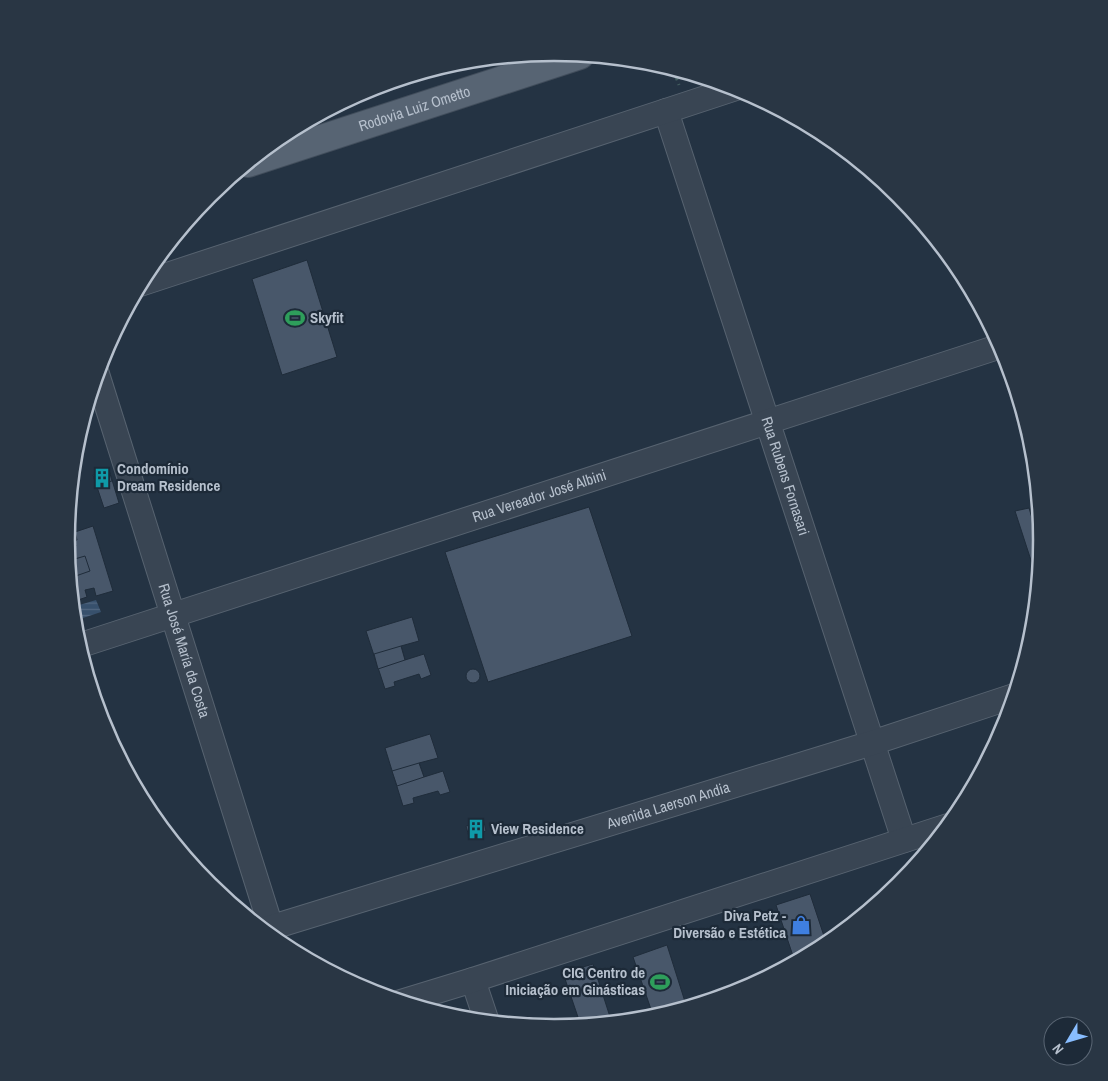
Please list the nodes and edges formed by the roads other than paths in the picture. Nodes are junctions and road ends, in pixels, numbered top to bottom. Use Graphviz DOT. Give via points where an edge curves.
graph roads {
  1 [pos="561,61"];
  2 [pos="722,92"];
  3 [pos="666,111"];
  4 [pos="266,157"];
  5 [pos="152,280"];
  6 [pos="993,349"];
  7 [pos="100,385"];
  8 [pos="768,422"];
  9 [pos="174,615"];
  10 [pos="86,643"];
  11 [pos="1007,698"];
  12 [pos="872,743"];
  13 [pos="935,830"];
  14 [pos="904,840"];
  15 [pos="266,924"];
  16 [pos="271,927"];
  17 [pos="473,980"];
  18 [pos="414,998"];
  19 [pos="485,1015"];
  1 -- 4 [label="main road, Rodovia Luiz Ometto"];
  2 -- 3 [label="street"];
  3 -- 5 [label="street"];
  3 -- 8 [label="street, Rua Rubens Fornasari"];
  6 -- 8 [label="street, Rua Vereador José Albini"];
  7 -- 9 [label="street, Rua José María da Costa"];
  8 -- 9 [label="street, Rua Vereador José Albini"];
  8 -- 12 [label="street, Rua Rubens Fornasari"];
  9 -- 10 [label="street, Rua Vereador José Albini"];
  9 -- 15 [label="street, Rua José María da Costa"];
  11 -- 12 [label="street, Avenida Laerson Andia"];
  12 -- 14 [label="street, Rua Rubens Fornasari"];
  12 -- 16 [label="street, Avenida Laerson Andia"];
  13 -- 14 [label="street"];
  14 -- 17 [label="street"];
  17 -- 18 [label="street"];
  17 -- 19 [label="street"];
}
